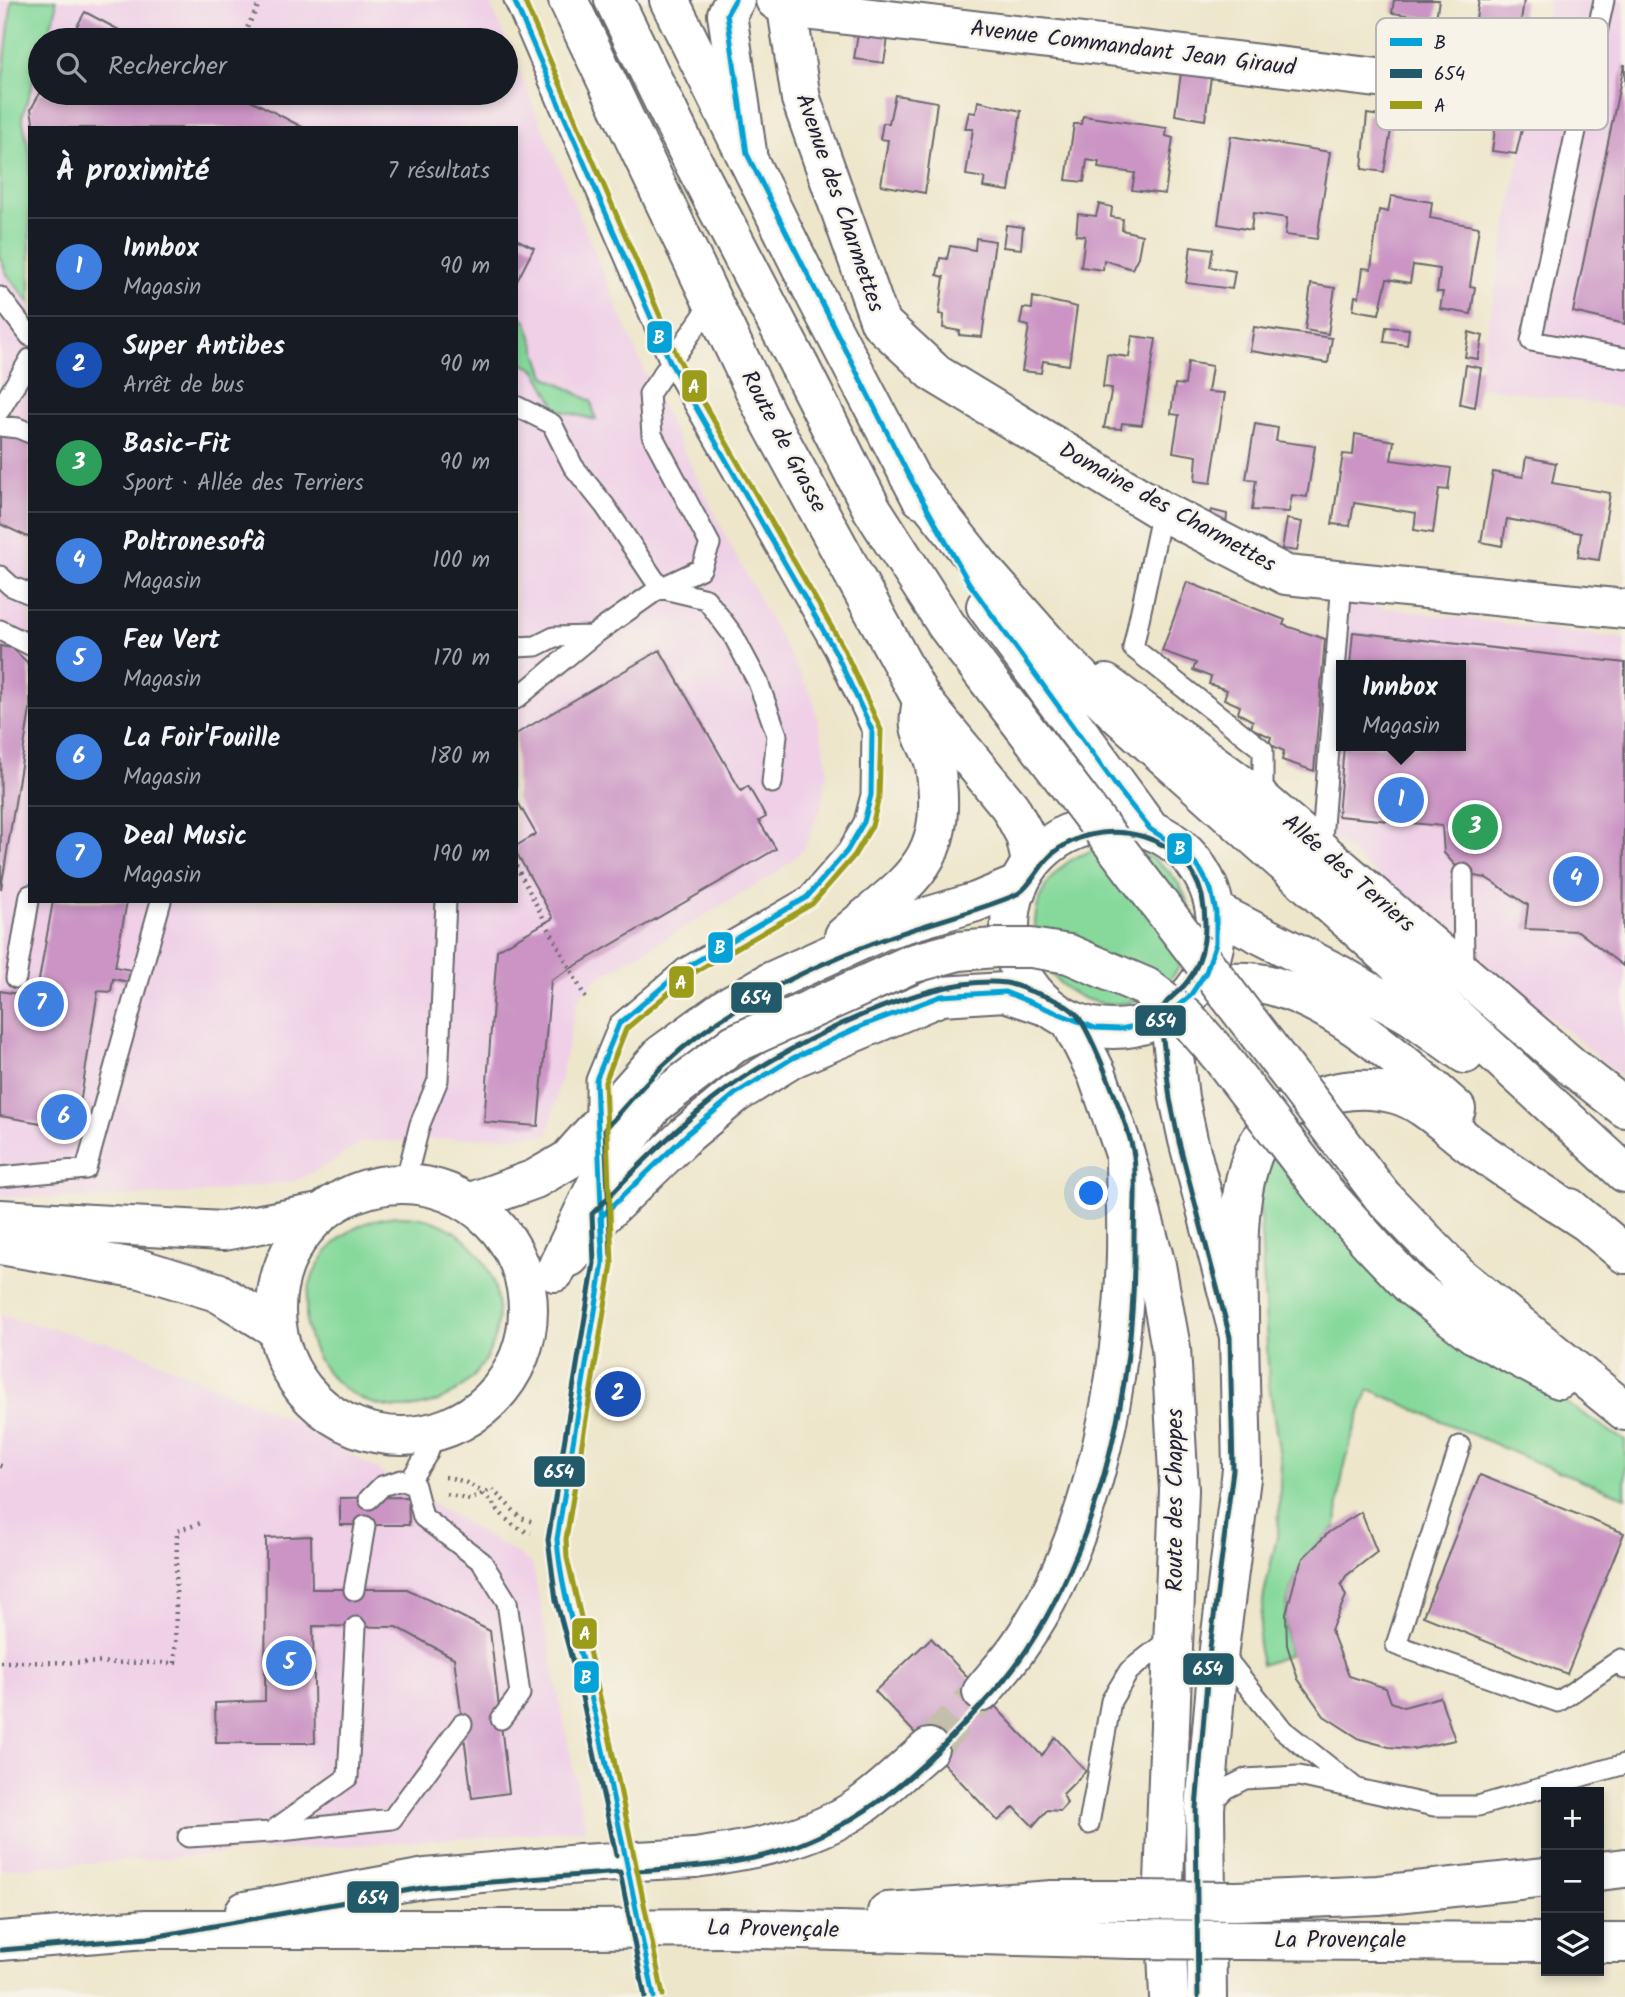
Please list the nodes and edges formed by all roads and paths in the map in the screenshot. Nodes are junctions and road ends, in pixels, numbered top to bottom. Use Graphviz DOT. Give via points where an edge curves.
graph roads {
  1 [pos="261,0"];
  2 [pos="514,0"];
  3 [pos="568,0"];
  4 [pos="614,0"];
  5 [pos="669,0"];
  6 [pos="735,0"];
  7 [pos="1604,0"];
  8 [pos="781,4"];
  9 [pos="1600,18"];
  10 [pos="248,28"];
  11 [pos="1376,77"];
  12 [pos="1576,130"];
  13 [pos="747,154"];
  14 [pos="0,298"];
  15 [pos="713,301"];
  16 [pos="28,334"];
  17 [pos="1625,358"];
  18 [pos="28,362"];
  19 [pos="670,362"];
  20 [pos="936,374"];
  21 [pos="518,407"];
  22 [pos="0,410"];
  23 [pos="0,426"];
  24 [pos="28,432"];
  25 [pos="909,475"];
  26 [pos="1162,511"];
  27 [pos="4,581"];
  28 [pos="1342,581"];
  29 [pos="660,588"];
  30 [pos="28,593"];
  31 [pos="1625,610"];
  32 [pos="0,630"];
  33 [pos="592,636"];
  34 [pos="28,644"];
  35 [pos="518,647"];
  36 [pos="1059,656"];
  37 [pos="518,697"];
  38 [pos="922,700"];
  39 [pos="772,783"];
  40 [pos="1263,801"];
  41 [pos="1150,829"];
  42 [pos="1321,852"];
  43 [pos="518,870"];
  44 [pos="1024,874"];
  45 [pos="1463,874"];
  46 [pos="29,903"];
  47 [pos="160,903"];
  48 [pos="446,903"];
  49 [pos="1216,912"];
  50 [pos="816,961"];
  51 [pos="1464,975"];
  52 [pos="16,978"];
  53 [pos="1198,985"];
  54 [pos="586,999"];
  55 [pos="1169,1013"];
  56 [pos="1060,1014"];
  57 [pos="1625,1108"];
  58 [pos="596,1126"];
  59 [pos="1591,1145"];
  60 [pos="1125,1154"];
  61 [pos="1625,1173"];
  62 [pos="0,1177"];
  63 [pos="600,1177"];
  64 [pos="405,1183"];
  65 [pos="471,1202"];
  66 [pos="320,1213"];
  67 [pos="600,1218"];
  68 [pos="0,1219"];
  69 [pos="1590,1224"];
  70 [pos="0,1245"];
  71 [pos="1625,1254"];
  72 [pos="542,1286"];
  73 [pos="277,1329"];
  74 [pos="1239,1336"];
  75 [pos="1625,1412"];
  76 [pos="434,1432"];
  77 [pos="1460,1446"];
  78 [pos="409,1482"];
  79 [pos="437,1490"];
  80 [pos="483,1492"];
  81 [pos="369,1499"];
  82 [pos="537,1522"];
  83 [pos="201,1523"];
  84 [pos="365,1526"];
  85 [pos="557,1539"];
  86 [pos="354,1590"];
  87 [pos="356,1627"];
  88 [pos="1176,1634"];
  89 [pos="1219,1648"];
  90 [pos="1624,1659"];
  91 [pos="0,1662"];
  92 [pos="982,1692"];
  93 [pos="501,1719"];
  94 [pos="462,1724"];
  95 [pos="929,1748"];
  96 [pos="1625,1764"];
  97 [pos="1356,1789"];
  98 [pos="1205,1809"];
  99 [pos="1089,1824"];
  100 [pos="271,1832"];
  101 [pos="188,1837"];
  102 [pos="1625,1868"];
  103 [pos="1604,1870"];
  104 [pos="1541,1878"];
  105 [pos="726,1928"];
  106 [pos="146,1929"];
  107 [pos="0,1941"];
  108 [pos="1541,1942"];
  109 [pos="1604,1943"];
  110 [pos="1625,1943"];
  111 [pos="654,1997"];
  112 [pos="1169,1997"];
  113 [pos="1208,1997"];
  1 -- 10 [label="path"];
  2 -- 19 [label="lane"];
  3 -- 15 [label="main road, Route de Grasse"];
  4 -- 75 [label="main road, bridge" via="872,509 947,626 1382,1196 1459,1276"];
  5 -- 13 [label="main road"];
  6 -- 13 [label="main road" via="727,14"];
  7 -- 9 [label="lane"];
  8 -- 11 [label="main road, Avenue Commandant Jean Giraud"];
  8 -- 20 [label="main road, Avenue des Charmettes" via="801,99 880,322"];
  12 -- 17 [label="lane" via="1531,341"];
  13 -- 25 [label="main road"];
  14 -- 16 [label="lane"];
  15 -- 19 [label="lane"];
  15 -- 38 [label="main road, Route de Grasse" via="766,414"];
  18 -- 22 [label="lane"];
  19 -- 29 [label="lane" via="649,394 652,435 710,544 701,569"];
  19 -- 58 [label="lane" via="840,662 872,730 872,795 864,822 847,851 807,897 685,968 619,1024 596,1080"];
  20 -- 26 [label="main road, Domaine des Charmettes"];
  21 -- 29 [label="lane" via="552,424 573,466 606,506"];
  23 -- 24 [label="lane"];
  25 -- 36 [label="main road" via="983,570"];
  25 -- 41 [label="main road" via="969,583"];
  26 -- 28 [label="main road, Domaine des Charmettes" via="1286,575"];
  26 -- 40 [label="lane" via="1133,648 1262,750"];
  27 -- 30 [label="lane"];
  28 -- 31 [label="main road, Domaine des Charmettes"];
  28 -- 42 [label="lane"];
  29 -- 33 [label="lane"];
  29 -- 39 [label="lane" via="706,599 733,635 758,682 777,735"];
  32 -- 34 [label="lane"];
  33 -- 35 [label="lane" via="554,637 536,646"];
  33 -- 37 [label="lane"];
  36 -- 40 [label="main road, Allée des Terriers" via="1090,673"];
  36 -- 59 [label="main road"];
  38 -- 44 [label="main road, Route de Grasse" via="1010,807 1025,835"];
  38 -- 50 [label="main road" via="919,725 935,763 940,815 934,842 914,875"];
  40 -- 42 [label="main road, Allée des Terriers"];
  41 -- 44 [label="main road" via="1106,822 1085,826 1046,846"];
  41 -- 49 [label="main road" via="1187,853 1211,890"];
  42 -- 51 [label="main road, Allée des Terriers"];
  43 -- 54 [label="path"];
  44 -- 50 [label="main road" via="976,902 886,929"];
  44 -- 56 [label="main road" via="1009,929 1012,951 1027,982"];
  45 -- 51 [label="lane"];
  46 -- 52 [label="lane"];
  47 -- 62 [label="lane" via="86,1169"];
  48 -- 64 [label="lane" via="438,1080 420,1124"];
  49 -- 53 [label="main road" via="1214,950"];
  49 -- 59 [label="main road" via="1412,1016"];
  50 -- 58 [label="main road" via="727,1007 662,1054"];
  51 -- 57 [label="main road, Allée des Terriers"];
  53 -- 55 [label="main road"];
  53 -- 69 [label="main road" via="1234,980 1274,986 1332,1012 1416,1073"];
  55 -- 56 [label="main road" via="1120,1029 1095,1028"];
  55 -- 74 [label="main road" via="1186,1129"];
  56 -- 60 [label="main road, Route des Chappes" via="1097,1074"];
  56 -- 67 [label="main road" via="1005,992 941,996 793,1058 735,1094"];
  58 -- 63 [label="lane"];
  58 -- 65 [label="main road" via="568,1160 535,1179"];
  59 -- 61 [label="main road"];
  60 -- 88 [label="main road, Route des Chappes" via="1156,1265 1171,1348 1179,1490"];
  60 -- 92 [label="main road" via="1126,1276 1114,1383 1099,1453 1053,1587 1019,1646"];
  63 -- 67 [label="lane"];
  63 -- 72 [label="main road"];
  63 -- 75 [label="main road, bridge" via="654,1105 734,1044 911,964 959,951 1031,948 1069,954 1146,987 1186,1017 1321,1189 1412,1287 1474,1334"];
  64 -- 65 [label="main road" via="439,1188"];
  64 -- 66 [label="main road" via="374,1186 345,1196"];
  65 -- 72 [label="main road" via="500,1228"];
  66 -- 68 [label="main road" via="223,1231"];
  66 -- 73 [label="main road" via="298,1237 283,1265 276,1297"];
  67 -- 72 [label="main road"];
  67 -- 85 [label="lane" via="603,1262"];
  69 -- 71 [label="main road"];
  69 -- 74 [label="main road" via="1398,1095 1364,1088 1333,1092 1297,1105 1262,1134 1248,1168 1241,1214"];
  70 -- 73 [label="main road" via="141,1269 204,1288"];
  72 -- 76 [label="main road" via="513,1373 480,1410"];
  73 -- 76 [label="main road" via="294,1374 308,1394 343,1422 399,1436"];
  74 -- 89 [label="main road" via="1241,1470"];
  76 -- 78 [label="lane" via="428,1453"];
  77 -- 90 [label="lane" via="1395,1645 1558,1702"];
  78 -- 80 [label="path" via="441,1477 466,1480"];
  78 -- 81 [label="lane" via="382,1486"];
  78 -- 93 [label="lane" via="415,1486 423,1517 482,1562 507,1602 520,1694"];
  79 -- 80 [label="path" via="470,1500"];
  80 -- 82 [label="path" via="492,1489 521,1518"];
  80 -- 85 [label="path" via="519,1530"];
  83 -- 91 [label="path" via="177,1531 174,1663"];
  84 -- 86 [label="lane"];
  85 -- 111 [label="lane" via="568,1611 590,1693"];
  87 -- 100 [label="lane" via="348,1777"];
  88 -- 99 [label="lane" via="1129,1671 1111,1702"];
  88 -- 112 [label="main road, Route des Chappes" via="1164,1882"];
  89 -- 97 [label="lane" via="1283,1730"];
  89 -- 98 [label="main road"];
  94 -- 100 [label="lane" via="392,1819"];
  95 -- 106 [label="main road, bridge" via="858,1808 759,1849 426,1878"];
  96 -- 97 [label="lane" via="1478,1806 1434,1806"];
  97 -- 98 [label="lane" via="1299,1776 1245,1779 1225,1789"];
  98 -- 113 [label="main road"];
  100 -- 101 [label="lane"];
  102 -- 103 [label="main road"];
  104 -- 105 [label="main road, bridge" via="1378,1895 968,1904"];
  105 -- 106 [label="main road, La Provençale, bridge"];
  105 -- 108 [label="main road, La Provençale, bridge" via="1132,1939"];
  106 -- 107 [label="main road, La Provençale"];
  109 -- 110 [label="main road"];
}
